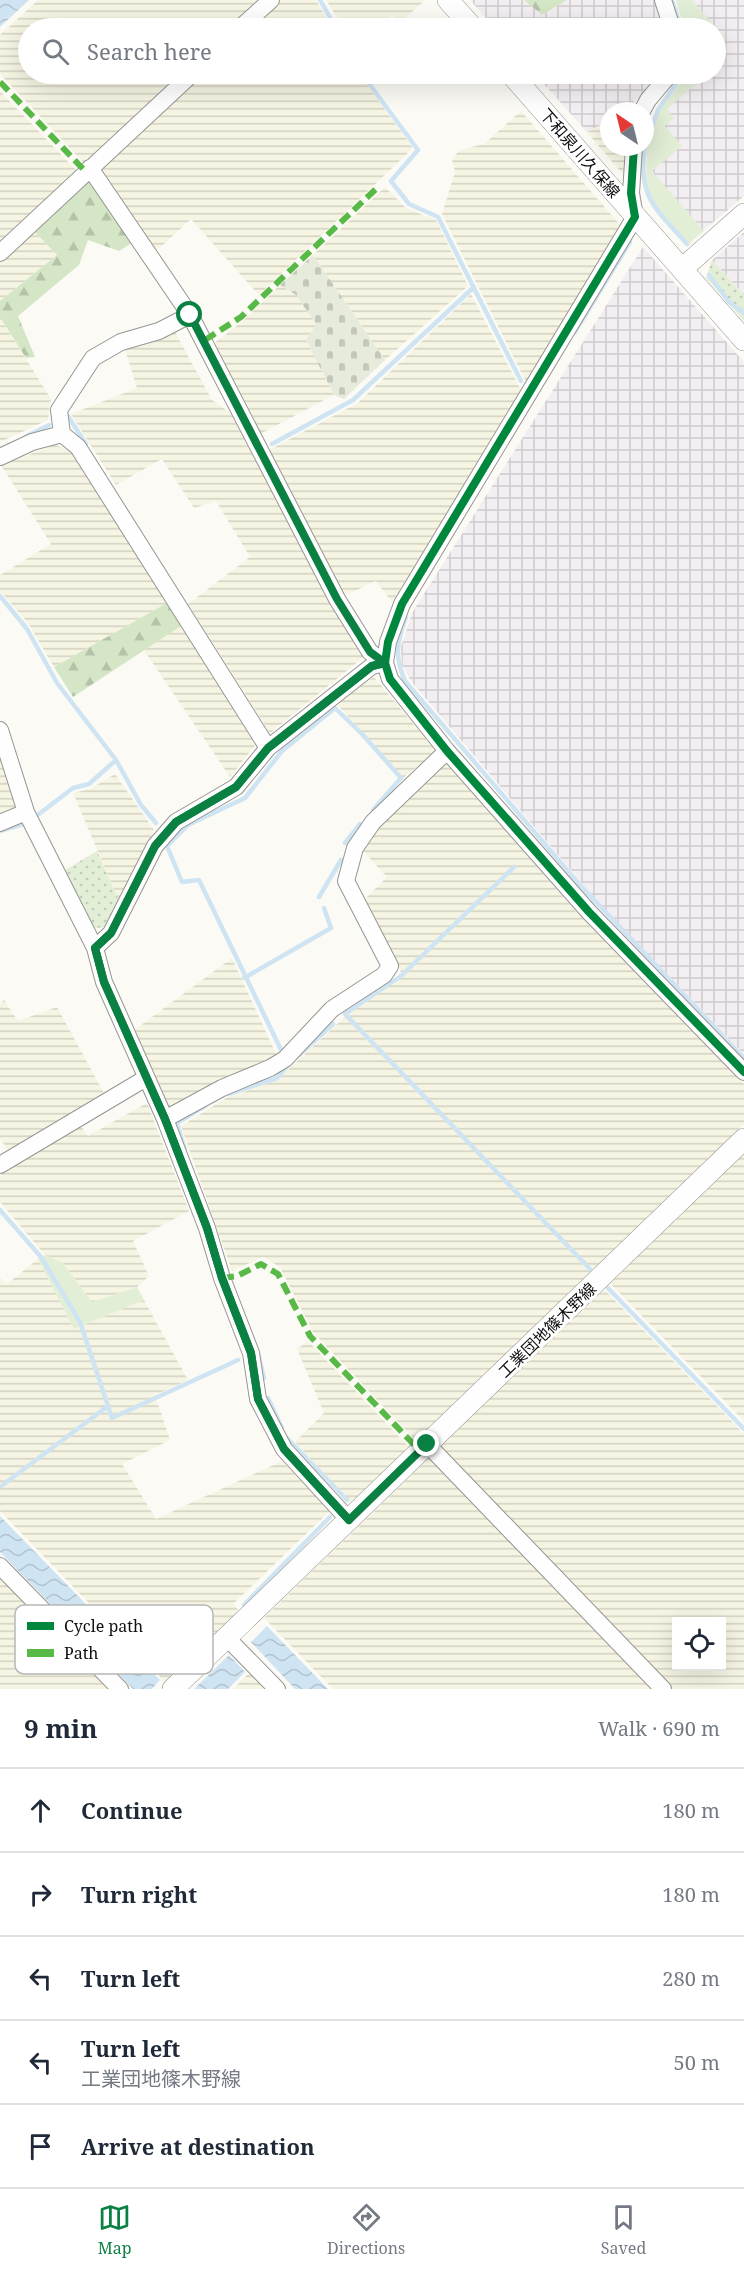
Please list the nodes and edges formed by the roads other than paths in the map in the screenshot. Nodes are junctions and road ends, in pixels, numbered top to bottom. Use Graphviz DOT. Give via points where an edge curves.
graph roads {
  1 [pos="271,0"];
  2 [pos="448,0"];
  3 [pos="663,0"];
  4 [pos="251,18"];
  5 [pos="464,18"];
  6 [pos="669,18"];
  7 [pos="181,84"];
  8 [pos="521,84"];
  9 [pos="662,84"];
  10 [pos="647,102"];
  11 [pos="633,156"];
  12 [pos="90,168"];
  13 [pos="744,214"];
  14 [pos="635,217"];
  15 [pos="0,253"];
  16 [pos="682,269"];
  17 [pos="190,315"];
  18 [pos="744,340"];
  19 [pos="62,434"];
  20 [pos="0,457"];
  21 [pos="385,663"];
  22 [pos="0,730"];
  23 [pos="268,748"];
  24 [pos="447,751"];
  25 [pos="26,812"];
  26 [pos="0,823"];
  27 [pos="95,948"];
  28 [pos="744,1072"];
  29 [pos="146,1078"];
  30 [pos="165,1119"];
  31 [pos="744,1139"];
  32 [pos="0,1165"];
  33 [pos="427,1444"];
  34 [pos="349,1520"];
  35 [pos="0,1566"];
  36 [pos="38,1605"];
  37 [pos="227,1638"];
  38 [pos="213,1651"];
  39 [pos="105,1674"];
  40 [pos="189,1674"];
  41 [pos="120,1689"];
  42 [pos="173,1689"];
  43 [pos="277,1689"];
  44 [pos="663,1689"];
  1 -- 4 [label="street"];
  2 -- 5 [label="street"];
  3 -- 6 [label="street"];
  7 -- 12 [label="street"];
  8 -- 14 [label="street, 下和泉川久保線"];
  9 -- 10 [label="street"];
  11 -- 14 [label="street" via="631,193"];
  12 -- 15 [label="street"];
  12 -- 17 [label="street"];
  13 -- 16 [label="street"];
  14 -- 16 [label="street, 下和泉川久保線"];
  14 -- 21 [label="street" via="402,604"];
  16 -- 18 [label="street, 下和泉川久保線"];
  17 -- 19 [label="street" via="159,331 121,342 93,358 59,410"];
  17 -- 21 [label="street" via="337,599 370,652"];
  19 -- 20 [label="street"];
  19 -- 23 [label="street" via="78,447"];
  21 -- 23 [label="street" via="372,666"];
  21 -- 24 [label="street" via="390,679"];
  22 -- 25 [label="street"];
  23 -- 27 [label="street" via="236,787 176,822 155,846 111,933"];
  24 -- 28 [label="street" via="589,912"];
  24 -- 30 [label="street" via="373,822 355,848 346,881 390,966 384,975 332,1009 285,1059"];
  25 -- 26 [label="street"];
  25 -- 27 [label="street"];
  27 -- 29 [label="street" via="104,982"];
  29 -- 30 [label="street"];
  29 -- 32 [label="street"];
  30 -- 34 [label="street" via="251,1353 258,1399 284,1449"];
  31 -- 33 [label="street, 工業団地篠木野線"];
  33 -- 34 [label="street, 工業団地篠木野線"];
  33 -- 44 [label="street"];
  34 -- 37 [label="street, 工業団地篠木野線"];
  35 -- 36 [label="street"];
  37 -- 38 [label="street, 工業団地篠木野線"];
  37 -- 43 [label="street"];
  39 -- 41 [label="street"];
  40 -- 42 [label="street, 工業団地篠木野線"];
}
